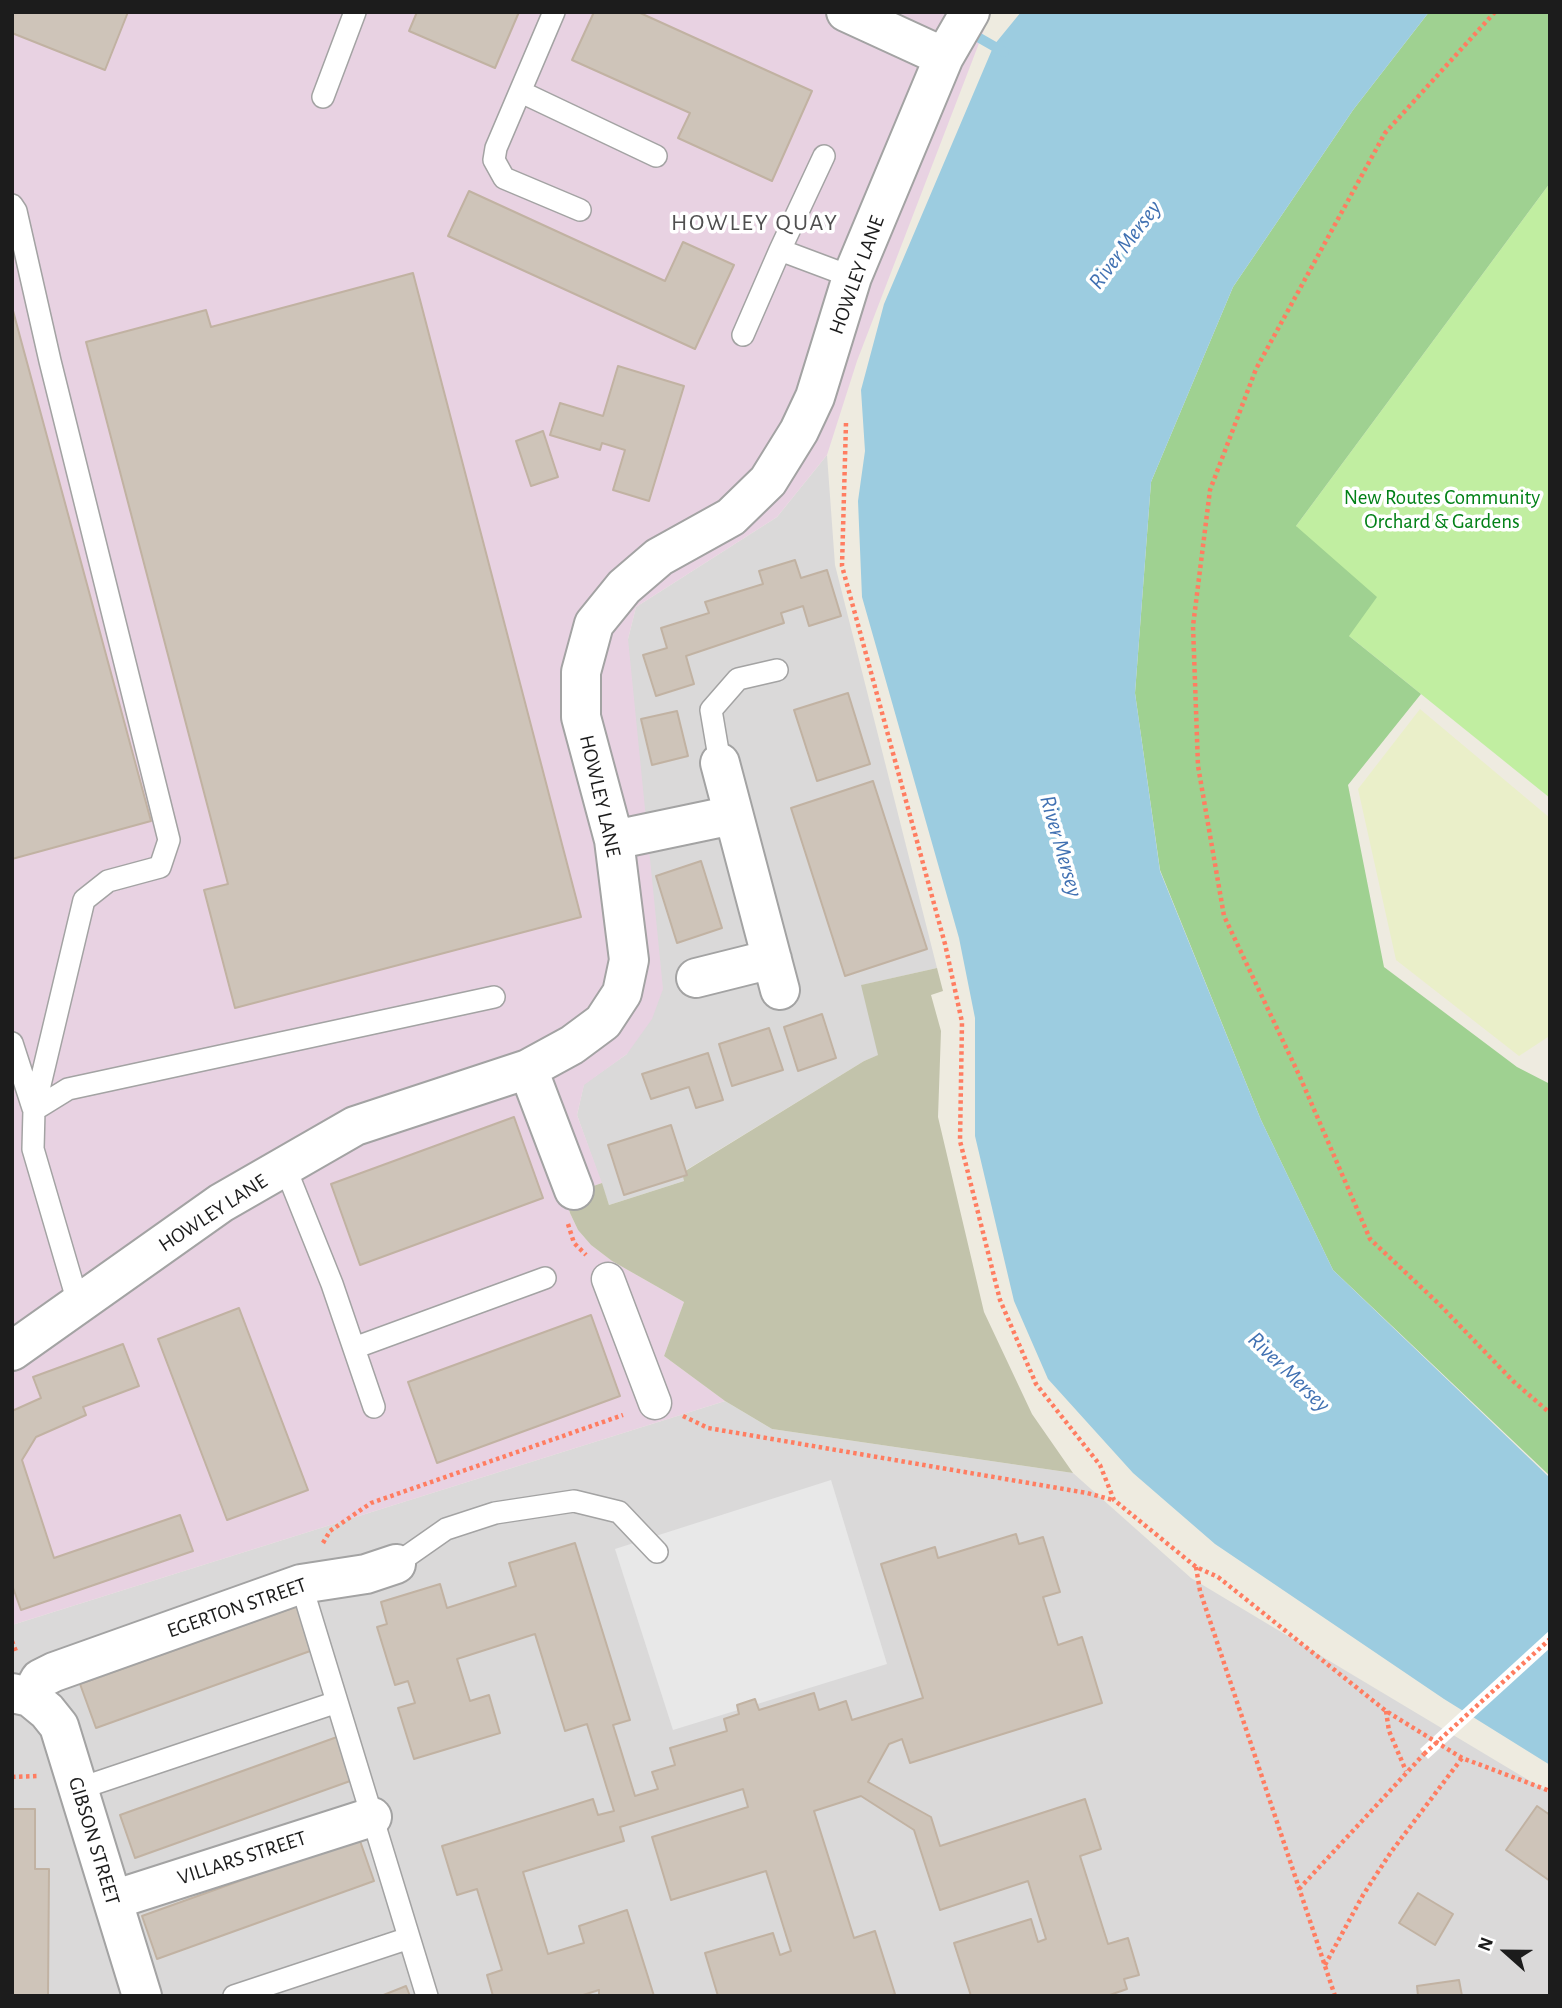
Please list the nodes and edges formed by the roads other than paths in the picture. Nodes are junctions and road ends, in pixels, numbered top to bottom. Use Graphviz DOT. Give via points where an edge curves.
graph roads {
  1 [pos="355,12"];
  2 [pos="554,12"];
  3 [pos="846,12"];
  4 [pos="970,12"];
  5 [pos="944,57"];
  6 [pos="521,92"];
  7 [pos="323,97"];
  8 [pos="656,156"];
  9 [pos="824,156"];
  10 [pos="12,205"];
  11 [pos="580,210"];
  12 [pos="780,250"];
  13 [pos="852,278"];
  14 [pos="743,335"];
  15 [pos="777,670"];
  16 [pos="720,764"];
  17 [pos="733,815"];
  18 [pos="614,840"];
  19 [pos="696,978"];
  20 [pos="494,996"];
  21 [pos="12,1043"];
  22 [pos="528,1069"];
  23 [pos="34,1110"];
  24 [pos="285,1167"];
  25 [pos="574,1190"];
  26 [pos="545,1278"];
  27 [pos="608,1279"];
  28 [pos="79,1306"];
  29 [pos="354,1348"];
  30 [pos="12,1351"];
  31 [pos="655,1404"];
  32 [pos="374,1407"];
  33 [pos="657,1552"];
  34 [pos="396,1564"];
  35 [pos="301,1584"];
  36 [pos="21,1695"];
  37 [pos="337,1702"];
  38 [pos="78,1789"];
  39 [pos="372,1817"];
  40 [pos="113,1900"];
  41 [pos="409,1938"];
  42 [pos="142,1996"];
  43 [pos="234,1996"];
  44 [pos="427,1996"];
  1 -- 7 [label="lane"];
  2 -- 6 [label="lane"];
  3 -- 5 [label="street"];
  4 -- 5 [label="street, HOWLEY LANE"];
  5 -- 13 [label="street, HOWLEY LANE"];
  6 -- 8 [label="lane"];
  6 -- 11 [label="lane" via="494,160 504,178"];
  9 -- 12 [label="lane"];
  10 -- 23 [label="lane" via="169,840 160,867 108,881 84,900"];
  12 -- 13 [label="lane"];
  12 -- 14 [label="lane"];
  13 -- 18 [label="street, HOWLEY LANE" via="815,397 768,481 731,517 659,557 624,587 594,624 581,672 581,717"];
  15 -- 16 [label="lane" via="738,679 711,710"];
  16 -- 17 [label="street"];
  17 -- 18 [label="street"];
  17 -- 19 [label="street" via="776,975"];
  18 -- 22 [label="street, HOWLEY LANE" via="629,960 622,993 603,1022"];
  20 -- 23 [label="lane" via="68,1089"];
  21 -- 23 [label="lane"];
  22 -- 24 [label="street, HOWLEY LANE" via="355,1126"];
  22 -- 25 [label="street"];
  23 -- 28 [label="lane" via="33,1149"];
  24 -- 28 [label="street, HOWLEY LANE" via="221,1203"];
  24 -- 29 [label="lane"];
  26 -- 29 [label="lane"];
  27 -- 31 [label="street"];
  28 -- 30 [label="street, HOWLEY LANE"];
  29 -- 32 [label="lane"];
  33 -- 34 [label="lane, EGERTON STREET" via="619,1513 574,1501 495,1513 446,1528"];
  34 -- 35 [label="street, EGERTON STREET" via="366,1574"];
  35 -- 36 [label="street, EGERTON STREET" via="54,1672"];
  35 -- 37 [label="lane"];
  36 -- 38 [label="street, GIBSON STREET" via="47,1711 59,1726"];
  37 -- 38 [label="lane"];
  37 -- 39 [label="lane"];
  38 -- 40 [label="street, GIBSON STREET"];
  39 -- 40 [label="street, VILLARS STREET"];
  39 -- 41 [label="lane"];
  40 -- 42 [label="street, GIBSON STREET"];
  41 -- 43 [label="lane"];
  41 -- 44 [label="lane"];
}
